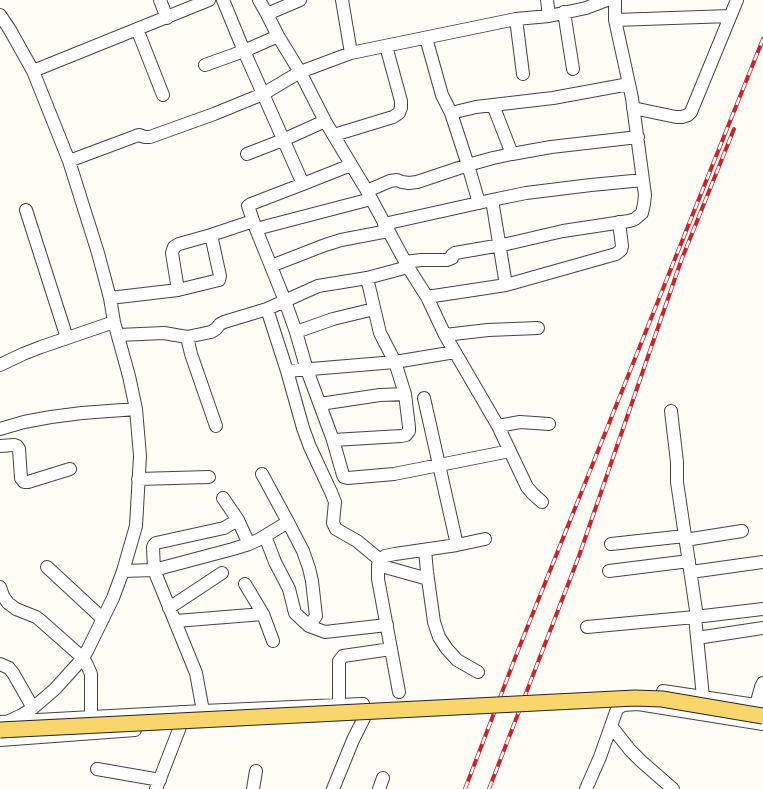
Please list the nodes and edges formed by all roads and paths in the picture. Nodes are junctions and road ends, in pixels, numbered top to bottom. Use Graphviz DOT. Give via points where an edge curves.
graph roads {
  1 [pos="160,0"];
  2 [pos="222,0"];
  3 [pos="259,0"];
  4 [pos="300,0"];
  5 [pos="342,0"];
  6 [pos="547,0"];
  7 [pos="607,0"];
  8 [pos="615,0"];
  9 [pos="737,0"];
  10 [pos="203,1"];
  11 [pos="586,4"];
  12 [pos="564,12"];
  13 [pos="267,14"];
  14 [pos="0,15"];
  15 [pos="549,16"];
  16 [pos="730,16"];
  17 [pos="167,18"];
  18 [pos="516,19"];
  19 [pos="615,20"];
  20 [pos="137,29"];
  21 [pos="278,36"];
  22 [pos="426,38"];
  23 [pos="386,46"];
  24 [pos="244,51"];
  25 [pos="351,53"];
  26 [pos="205,65"];
  27 [pos="573,70"];
  28 [pos="32,71"];
  29 [pos="523,74"];
  30 [pos="296,75"];
  31 [pos="629,84"];
  32 [pos="263,94"];
  33 [pos="163,95"];
  34 [pos="493,105"];
  35 [pos="633,108"];
  36 [pos="451,113"];
  37 [pos="325,121"];
  38 [pos="334,136"];
  39 [pos="638,137"];
  40 [pos="283,140"];
  41 [pos="247,154"];
  42 [pos="512,154"];
  43 [pos="69,161"];
  44 [pos="351,165"];
  45 [pos="468,165"];
  46 [pos="643,180"];
  47 [pos="303,184"];
  48 [pos="369,195"];
  49 [pos="492,200"];
  50 [pos="479,203"];
  51 [pos="26,210"];
  52 [pos="619,222"];
  53 [pos="254,225"];
  54 [pos="386,228"];
  55 [pos="211,236"];
  56 [pos="499,246"];
  57 [pos="406,265"];
  58 [pos="271,266"];
  59 [pos="367,278"];
  60 [pos="506,285"];
  61 [pos="178,290"];
  62 [pos="426,297"];
  63 [pos="110,298"];
  64 [pos="285,301"];
  65 [pos="267,309"];
  66 [pos="374,309"];
  67 [pos="114,322"];
  68 [pos="538,328"];
  69 [pos="296,332"];
  70 [pos="118,335"];
  71 [pos="445,335"];
  72 [pos="187,337"];
  73 [pos="67,338"];
  74 [pos="455,352"];
  75 [pos="395,362"];
  76 [pos="0,365"];
  77 [pos="307,370"];
  78 [pos="287,372"];
  79 [pos="404,394"];
  80 [pos="424,398"];
  81 [pos="320,404"];
  82 [pos="136,409"];
  83 [pos="671,411"];
  84 [pos="549,424"];
  85 [pos="216,426"];
  86 [pos="498,426"];
  87 [pos="0,429"];
  88 [pos="333,440"];
  89 [pos="0,446"];
  90 [pos="510,451"];
  91 [pos="439,464"];
  92 [pos="70,469"];
  93 [pos="262,474"];
  94 [pos="209,477"];
  95 [pos="138,479"];
  96 [pos="223,498"];
  97 [pos="542,502"];
  98 [pos="238,520"];
  99 [pos="288,522"];
  100 [pos="742,531"];
  101 [pos="265,536"];
  102 [pos="685,538"];
  103 [pos="485,539"];
  104 [pos="249,544"];
  105 [pos="612,544"];
  106 [pos="457,545"];
  107 [pos="425,550"];
  108 [pos="763,562"];
  109 [pos="379,563"];
  110 [pos="690,566"];
  111 [pos="47,567"];
  112 [pos="154,570"];
  113 [pos="123,571"];
  114 [pos="609,571"];
  115 [pos="222,573"];
  116 [pos="428,579"];
  117 [pos="245,584"];
  118 [pos="0,587"];
  119 [pos="169,608"];
  120 [pos="763,609"];
  121 [pos="263,614"];
  122 [pos="696,617"];
  123 [pos="103,619"];
  124 [pos="176,621"];
  125 [pos="386,625"];
  126 [pos="309,626"];
  127 [pos="587,627"];
  128 [pos="763,628"];
  129 [pos="696,638"];
  130 [pos="273,641"];
  131 [pos="391,649"];
  132 [pos="83,658"];
  133 [pos="0,664"];
  134 [pos="478,672"];
  135 [pos="763,684"];
  136 [pos="663,691"];
  137 [pos="399,692"];
  138 [pos="703,697"];
  139 [pos="339,704"];
  140 [pos="33,708"];
  141 [pos="761,709"];
  142 [pos="203,711"];
  143 [pos="181,712"];
  144 [pos="91,717"];
  145 [pos="364,718"];
  146 [pos="3,724"];
  147 [pos="763,724"];
  148 [pos="611,726"];
  149 [pos="180,727"];
  150 [pos="0,740"];
  151 [pos="97,769"];
  152 [pos="256,771"];
  153 [pos="158,784"];
  154 [pos="253,789"];
  155 [pos="334,789"];
  156 [pos="586,789"];
  157 [pos="674,789"];
  1 -- 17 [label="street"];
  2 -- 24 [label="street"];
  3 -- 13 [label="street"];
  4 -- 13 [label="street"];
  5 -- 25 [label="street"];
  6 -- 15 [label="street"];
  7 -- 11 [label="street" via="594,5"];
  8 -- 19 [label="street"];
  9 -- 16 [label="street"];
  10 -- 17 [label="street"];
  11 -- 12 [label="street"];
  12 -- 15 [label="street"];
  12 -- 27 [label="street"];
  13 -- 21 [label="street"];
  14 -- 28 [label="street"];
  15 -- 18 [label="street"];
  16 -- 19 [label="street"];
  16 -- 35 [label="street" via="688,115 676,117"];
  17 -- 20 [label="street"];
  18 -- 22 [label="street"];
  18 -- 29 [label="street"];
  19 -- 31 [label="street"];
  20 -- 28 [label="street"];
  20 -- 33 [label="street"];
  21 -- 24 [label="street"];
  21 -- 30 [label="street"];
  22 -- 23 [label="street"];
  22 -- 36 [label="street" via="441,92"];
  23 -- 25 [label="street"];
  23 -- 38 [label="street" via="401,101 399,113"];
  24 -- 26 [label="street"];
  24 -- 32 [label="street"];
  25 -- 30 [label="street"];
  28 -- 43 [label="street"];
  30 -- 32 [label="street"];
  30 -- 37 [label="street"];
  31 -- 34 [label="street" via="554,98"];
  31 -- 35 [label="street"];
  32 -- 40 [label="street"];
  32 -- 43 [label="street" via="150,137 139,135"];
  34 -- 36 [label="street"];
  34 -- 42 [label="street"];
  35 -- 39 [label="street"];
  36 -- 45 [label="street"];
  37 -- 38 [label="street"];
  37 -- 40 [label="street"];
  38 -- 44 [label="street"];
  39 -- 42 [label="street"];
  39 -- 46 [label="street"];
  40 -- 41 [label="street"];
  40 -- 47 [label="street"];
  42 -- 45 [label="street"];
  43 -- 63 [label="street"];
  44 -- 47 [label="street"];
  44 -- 48 [label="street"];
  45 -- 48 [label="street" via="417,182 390,181"];
  45 -- 50 [label="street"];
  46 -- 49 [label="street"];
  46 -- 52 [label="street" via="645,194 642,213 635,219"];
  47 -- 53 [label="street" via="249,205 248,210"];
  48 -- 53 [label="street"];
  48 -- 54 [label="street"];
  49 -- 50 [label="street"];
  49 -- 56 [label="street"];
  50 -- 54 [label="street"];
  51 -- 73 [label="street"];
  52 -- 56 [label="street" via="563,231"];
  52 -- 60 [label="street" via="622,246 616,254"];
  53 -- 55 [label="street"];
  53 -- 58 [label="street"];
  54 -- 57 [label="street"];
  54 -- 58 [label="street" via="325,245"];
  55 -- 61 [label="street" via="174,247 172,254"];
  55 -- 61 [label="street" via="219,280"];
  56 -- 57 [label="street" via="453,253 452,258 447,260 421,260"];
  56 -- 60 [label="street"];
  57 -- 59 [label="street"];
  57 -- 62 [label="street"];
  58 -- 64 [label="street"];
  59 -- 64 [label="street" via="318,286"];
  59 -- 66 [label="street"];
  60 -- 62 [label="street"];
  61 -- 63 [label="street"];
  62 -- 71 [label="street"];
  63 -- 67 [label="street"];
  64 -- 65 [label="street"];
  64 -- 69 [label="street"];
  65 -- 72 [label="street" via="224,322 211,332"];
  65 -- 78 [label="street"];
  66 -- 69 [label="street" via="333,319"];
  66 -- 75 [label="street" via="380,333"];
  67 -- 70 [label="street"];
  67 -- 73 [label="street"];
  68 -- 71 [label="street"];
  69 -- 77 [label="street"];
  70 -- 72 [label="street" via="164,333"];
  70 -- 82 [label="street"];
  71 -- 74 [label="street"];
  72 -- 85 [label="street"];
  73 -- 76 [label="street" via="41,346"];
  74 -- 75 [label="street"];
  74 -- 86 [label="street"];
  75 -- 77 [label="street"];
  75 -- 79 [label="street"];
  77 -- 78 [label="street"];
  77 -- 81 [label="street"];
  78 -- 109 [label="street" via="305,434 335,502 333,523"];
  79 -- 81 [label="street"];
  79 -- 88 [label="street" via="409,427 406,435"];
  80 -- 91 [label="street"];
  81 -- 88 [label="street"];
  82 -- 87 [label="street" via="50,417"];
  82 -- 95 [label="street" via="140,456"];
  83 -- 102 [label="street"];
  84 -- 86 [label="street" via="520,422"];
  86 -- 90 [label="street"];
  88 -- 91 [label="street" via="346,478 406,472"];
  89 -- 92 [label="street" via="14,445 19,448 21,478 24,482"];
  90 -- 91 [label="street"];
  90 -- 97 [label="street" via="527,487"];
  91 -- 106 [label="street"];
  93 -- 99 [label="street"];
  94 -- 95 [label="street"];
  95 -- 113 [label="street" via="136,526"];
  96 -- 98 [label="street"];
  98 -- 104 [label="street"];
  98 -- 112 [label="street" via="224,528 155,544"];
  99 -- 101 [label="street"];
  99 -- 126 [label="street" via="303,551 312,581 316,616"];
  100 -- 102 [label="street"];
  101 -- 104 [label="street"];
  101 -- 126 [label="street" via="289,589 295,613"];
  102 -- 105 [label="street"];
  102 -- 110 [label="street"];
  103 -- 106 [label="street"];
  104 -- 112 [label="street"];
  106 -- 107 [label="street"];
  107 -- 109 [label="street" via="385,556"];
  107 -- 116 [label="street"];
  108 -- 110 [label="street"];
  109 -- 116 [label="street"];
  109 -- 125 [label="street" via="378,579"];
  110 -- 114 [label="street"];
  110 -- 122 [label="street"];
  111 -- 123 [label="street"];
  112 -- 113 [label="street"];
  112 -- 119 [label="street"];
  113 -- 123 [label="street"];
  115 -- 119 [label="street"];
  116 -- 134 [label="street" via="434,622 439,637 458,660"];
  117 -- 121 [label="street"];
  118 -- 132 [label="street" via="8,603 36,617"];
  119 -- 124 [label="street"];
  120 -- 122 [label="street"];
  121 -- 124 [label="street"];
  121 -- 130 [label="street"];
  122 -- 127 [label="street"];
  122 -- 129 [label="street"];
  123 -- 132 [label="street"];
  124 -- 142 [label="street" via="196,673"];
  125 -- 126 [label="street" via="325,632"];
  125 -- 131 [label="street"];
  128 -- 129 [label="street"];
  129 -- 138 [label="street"];
  131 -- 137 [label="street"];
  131 -- 139 [label="street" via="343,656 339,662"];
  132 -- 140 [label="street" via="55,689"];
  132 -- 144 [label="street" via="91,674"];
  133 -- 140 [label="street" via="13,673"];
  135 -- 141 [label="street" via="760,687"];
  136 -- 138 [label="street"];
  138 -- 141 [label="street"];
  139 -- 142 [label="street"];
  139 -- 145 [label="street" via="363,704 366,709"];
  140 -- 146 [label="street"];
  141 -- 146 [label="main road, bridge" via="629,698"];
  142 -- 143 [label="street"];
  143 -- 144 [label="street"];
  143 -- 149 [label="street"];
  144 -- 146 [label="street"];
  145 -- 149 [label="street"];
  145 -- 155 [label="street"];
  147 -- 148 [label="street" via="632,703 623,704 617,709"];
  148 -- 156 [label="street"];
  148 -- 157 [label="street" via="630,750"];
  149 -- 150 [label="street"];
  149 -- 153 [label="street"];
  151 -- 153 [label="street"];
  152 -- 154 [label="street"];
}
